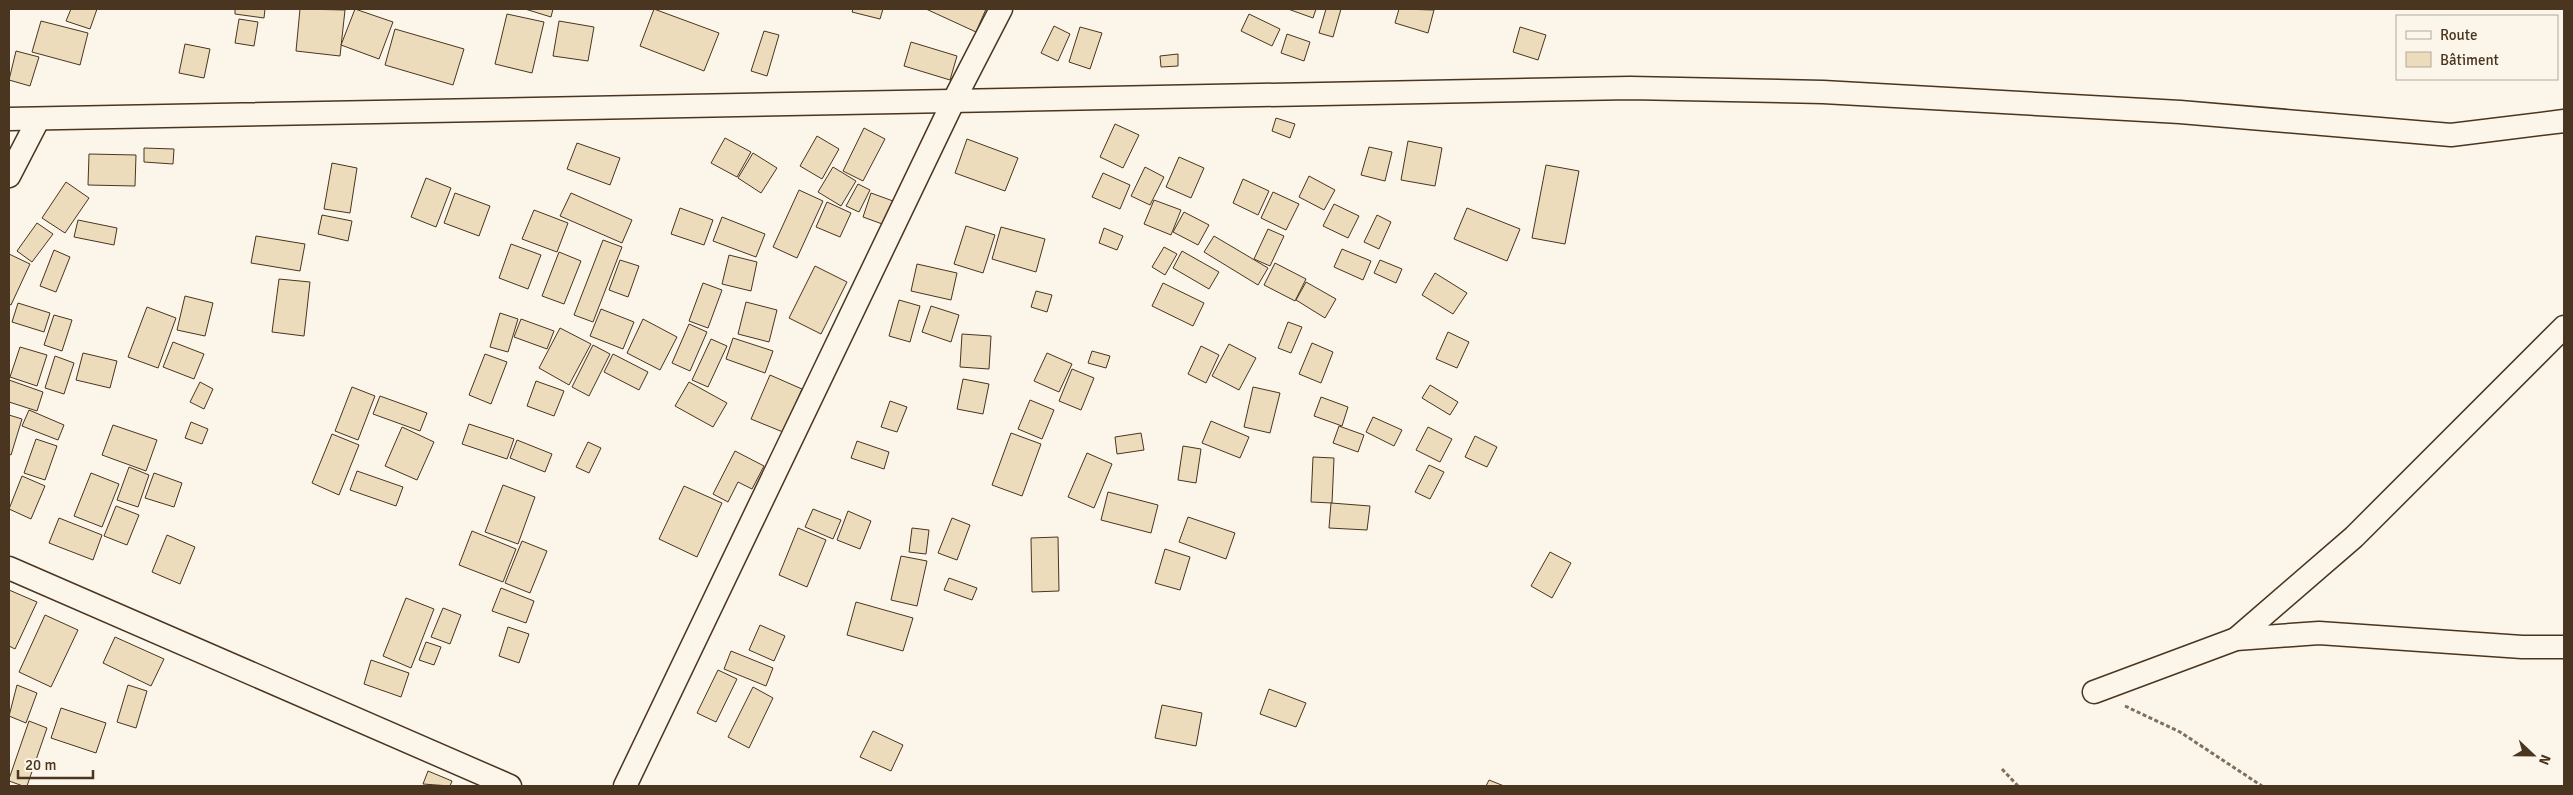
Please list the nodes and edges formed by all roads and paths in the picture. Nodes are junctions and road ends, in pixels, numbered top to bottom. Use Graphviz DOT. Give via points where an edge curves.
graph roads {
  1 [pos="1001,9"];
  2 [pos="953,102"];
  3 [pos="9,120"];
  4 [pos="38,120"];
  5 [pos="2564,121"];
  6 [pos="9,176"];
  7 [pos="2564,327"];
  8 [pos="9,568"];
  9 [pos="2236,639"];
  10 [pos="2564,647"];
  11 [pos="2094,692"];
  12 [pos="2002,769"];
  13 [pos="510,786"];
  14 [pos="625,786"];
  15 [pos="2018,786"];
  16 [pos="2262,786"];
  1 -- 2 [label="street"];
  2 -- 4 [label="street"];
  2 -- 5 [label="street" via="1630,88 1823,92 2180,112 2451,136"];
  2 -- 14 [label="street"];
  3 -- 4 [label="street"];
  4 -- 6 [label="street"];
  7 -- 9 [label="street" via="2354,537"];
  8 -- 13 [label="street"];
  9 -- 10 [label="street" via="2319,632 2522,647"];
  9 -- 11 [label="street"];
  11 -- 16 [label="path" via="2180,732"];
  12 -- 15 [label="path"];
}
